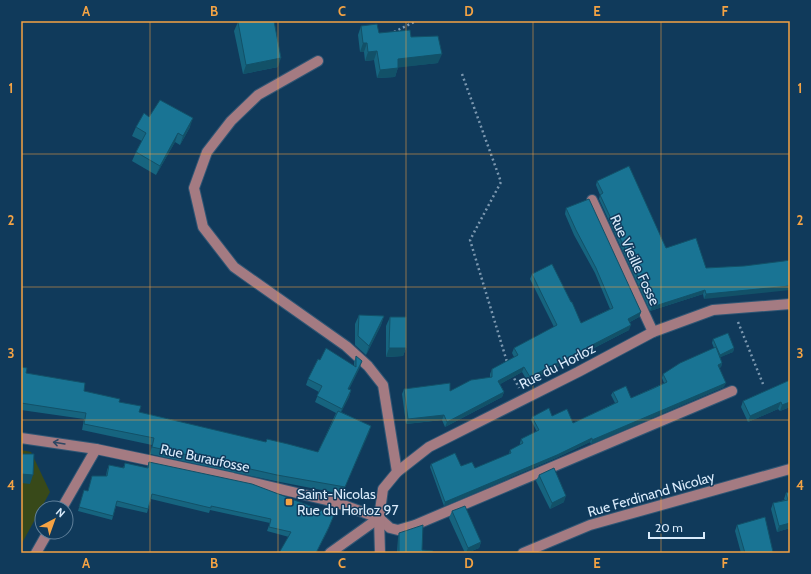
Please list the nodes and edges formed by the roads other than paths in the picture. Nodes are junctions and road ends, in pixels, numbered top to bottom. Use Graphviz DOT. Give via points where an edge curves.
graph roads {
  1 [pos="318,61"];
  2 [pos="592,200"];
  3 [pos="790,304"];
  4 [pos="653,332"];
  5 [pos="732,391"];
  6 [pos="21,438"];
  7 [pos="96,449"];
  8 [pos="790,469"];
  9 [pos="397,472"];
  10 [pos="67,500"];
  11 [pos="379,518"];
  12 [pos="43,540"];
  13 [pos="36,553"];
  14 [pos="330,553"];
  15 [pos="380,553"];
  16 [pos="523,553"];
  1 -- 9 [label="street" via="258,95 231,121 207,152 194,188 203,227 234,268 346,346 368,366 383,385"];
  2 -- 4 [label="street, Rue Vieille Fosse"];
  3 -- 4 [label="street, Rue du Horloz" via="713,310"];
  4 -- 9 [label="street, Rue du Horloz" via="429,447"];
  5 -- 11 [label="street" via="415,525 398,530 390,528"];
  7 -- 6 [label="street, Rue Buraufosse, one-way"];
  7 -- 10 [label="street"];
  7 -- 11 [label="street, Rue Buraufosse" via="335,502"];
  8 -- 16 [label="street, Rue Ferdinand Nicolay" via="590,525"];
  9 -- 11 [label="street, Rue du Horloz" via="383,489"];
  11 -- 14 [label="street"];
  11 -- 15 [label="street, Rue du Horloz"];
  12 -- 13 [label="street"];
}
